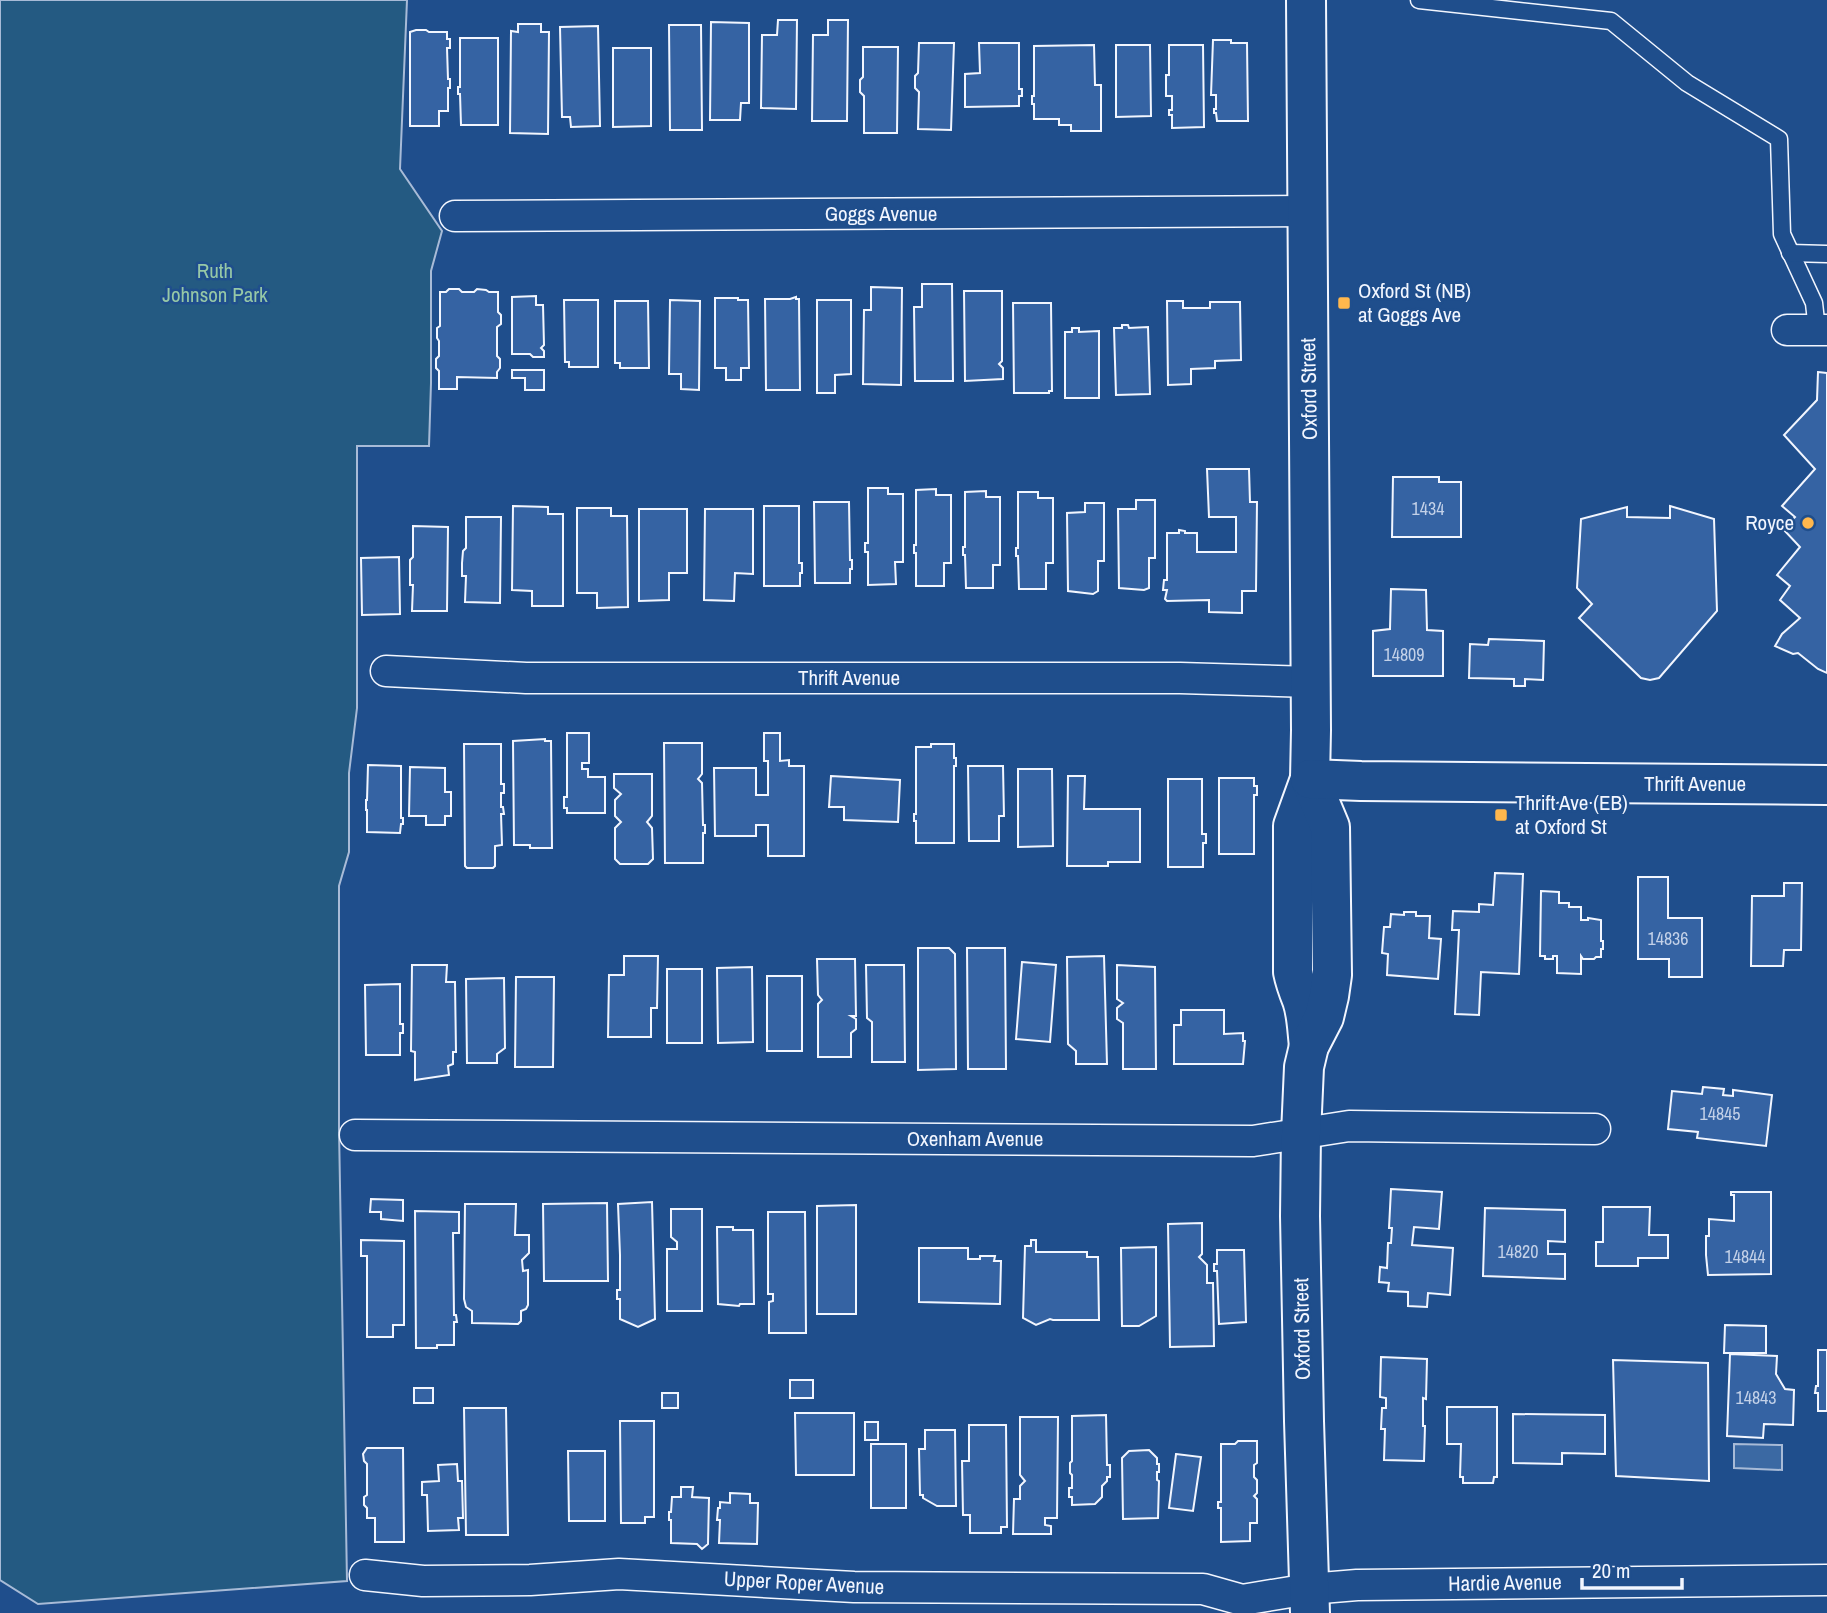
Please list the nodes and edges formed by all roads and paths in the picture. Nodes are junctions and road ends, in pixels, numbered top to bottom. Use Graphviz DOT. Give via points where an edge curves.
graph roads {
  1 [pos="1307,0"];
  2 [pos="1419,0"];
  3 [pos="1307,211"];
  4 [pos="455,216"];
  5 [pos="1790,253"];
  6 [pos="1827,254"];
  7 [pos="1787,330"];
  8 [pos="1822,330"];
  9 [pos="386,671"];
  10 [pos="1311,682"];
  11 [pos="1310,779"];
  12 [pos="1827,785"];
  13 [pos="1595,1129"];
  14 [pos="1301,1134"];
  15 [pos="355,1135"];
  16 [pos="365,1576"];
  17 [pos="1827,1580"];
  18 [pos="1310,1601"];
  19 [pos="1231,1606"];
  1 -- 3 [label="street, Oxford Street"];
  2 -- 5 [label="lane" via="1611,21 1687,83 1779,139 1782,234"];
  3 -- 4 [label="street, Goggs Avenue"];
  3 -- 10 [label="street, Oxford Street"];
  5 -- 6 [label="lane"];
  5 -- 8 [label="lane"];
  7 -- 8 [label="street"];
  9 -- 10 [label="street, Thrift Avenue" via="526,678"];
  10 -- 11 [label="street, Oxford Street"];
  11 -- 12 [label="street, Thrift Avenue"];
  11 -- 14 [label="street, Oxford Street" via="1330,827 1332,975 1324,1017 1309,1045 1304,1067"];
  13 -- 14 [label="street, Oxenham Avenue" via="1349,1126"];
  14 -- 15 [label="street, Oxenham Avenue" via="1253,1141"];
  14 -- 18 [label="street, Oxford Street"];
  16 -- 19 [label="street, Upper Roper Avenue" via="516,1581 619,1574 854,1587 1203,1589"];
  17 -- 18 [label="street, Hardie Avenue" via="1357,1585"];
  18 -- 19 [label="street, Upper Roper Avenue"];
}
